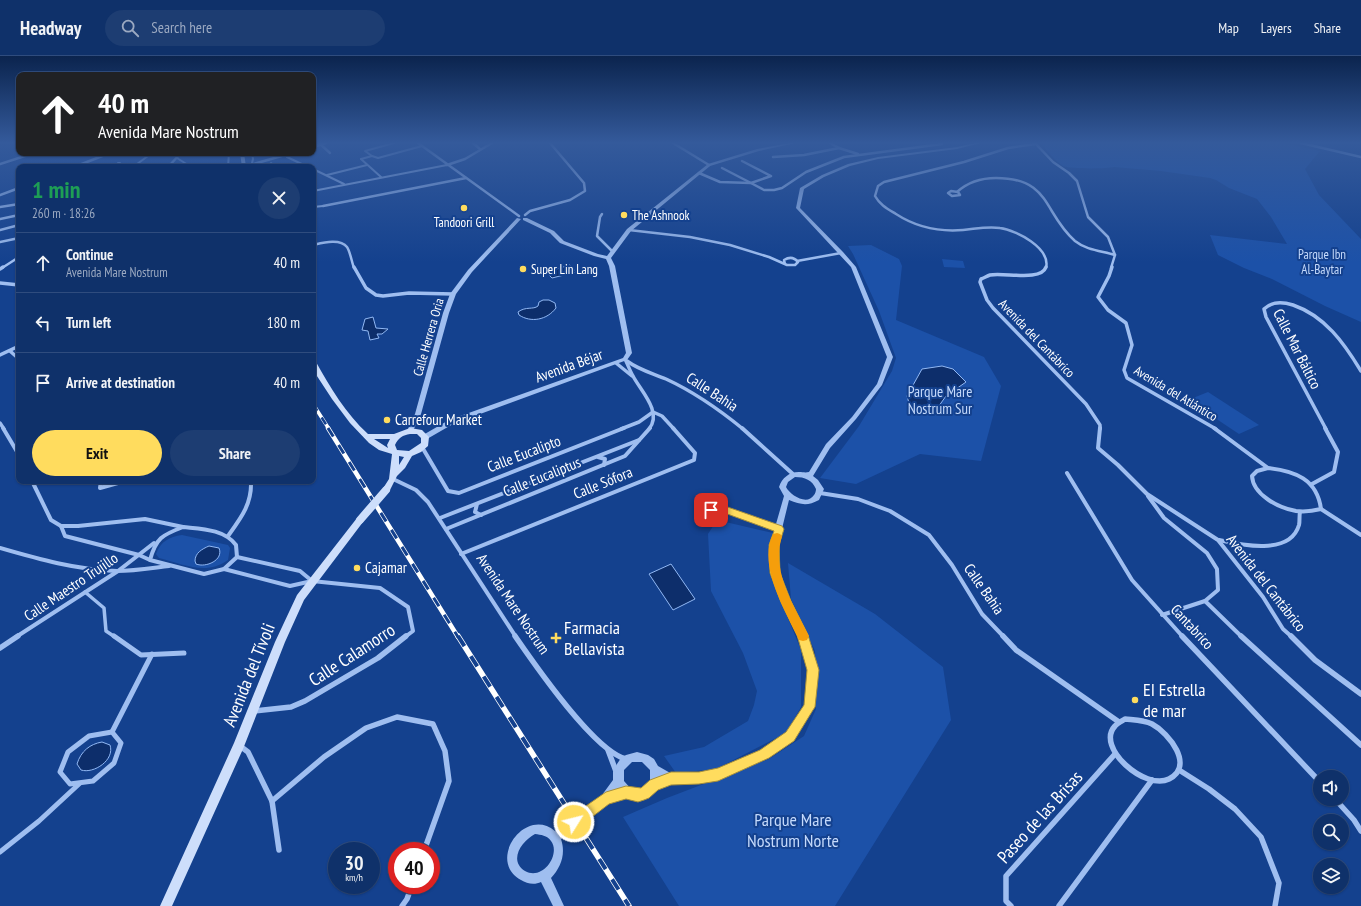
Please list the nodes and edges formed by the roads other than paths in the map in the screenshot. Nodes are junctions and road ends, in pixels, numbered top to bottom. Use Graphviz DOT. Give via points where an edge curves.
graph roads {
  1 [pos="342,183"];
  2 [pos="353,183"];
  3 [pos="442,183"];
  4 [pos="472,183"];
  5 [pos="584,183"];
  6 [pos="686,183"];
  7 [pos="741,183"];
  8 [pos="751,183"];
  9 [pos="788,183"];
  10 [pos="811,183"];
  11 [pos="883,183"];
  12 [pos="972,183"];
  13 [pos="1025,183"];
  14 [pos="1078,183"];
  15 [pos="345,184"];
  16 [pos="16,189"];
  17 [pos="316,190"];
  18 [pos="957,192"];
  19 [pos="0,195"];
  20 [pos="16,204"];
  21 [pos="323,206"];
  22 [pos="0,207"];
  23 [pos="316,207"];
  24 [pos="602,214"];
  25 [pos="16,216"];
  26 [pos="519,217"];
  27 [pos="525,217"];
  28 [pos="0,219"];
  29 [pos="16,226"];
  30 [pos="0,230"];
  31 [pos="630,230"];
  32 [pos="16,239"];
  33 [pos="0,242"];
  34 [pos="316,244"];
  35 [pos="613,252"];
  36 [pos="841,253"];
  37 [pos="1116,255"];
  38 [pos="608,258"];
  39 [pos="16,259"];
  40 [pos="786,259"];
  41 [pos="774,260"];
  42 [pos="798,261"];
  43 [pos="785,264"];
  44 [pos="0,269"];
  45 [pos="0,283"];
  46 [pos="16,285"];
  47 [pos="453,294"];
  48 [pos="16,348"];
  49 [pos="10,351"];
  50 [pos="0,355"];
  51 [pos="16,356"];
  52 [pos="625,359"];
  53 [pos="616,363"];
  54 [pos="316,368"];
  55 [pos="1361,371"];
  56 [pos="633,377"];
  57 [pos="653,412"];
  58 [pos="418,414"];
  59 [pos="0,423"];
  60 [pos="410,431"];
  61 [pos="419,432"];
  62 [pos="366,436"];
  63 [pos="395,437"];
  64 [pos="425,437"];
  65 [pos="641,440"];
  66 [pos="422,447"];
  67 [pos="16,450"];
  68 [pos="395,452"];
  69 [pos="410,454"];
  70 [pos="597,457"];
  71 [pos="604,465"];
  72 [pos="1268,468"];
  73 [pos="1067,473"];
  74 [pos="794,475"];
  75 [pos="806,476"];
  76 [pos="394,477"];
  77 [pos="33,484"];
  78 [pos="101,484"];
  79 [pos="114,484"];
  80 [pos="251,484"];
  81 [pos="1312,484"];
  82 [pos="820,493"];
  83 [pos="1147,494"];
  84 [pos="787,496"];
  85 [pos="477,504"];
  86 [pos="1321,509"];
  87 [pos="704,512"];
  88 [pos="1300,512"];
  89 [pos="482,515"];
  90 [pos="440,518"];
  91 [pos="61,526"];
  92 [pos="183,527"];
  93 [pos="779,529"];
  94 [pos="446,530"];
  95 [pos="1361,535"];
  96 [pos="228,536"];
  97 [pos="1218,540"];
  98 [pos="154,543"];
  99 [pos="0,548"];
  100 [pos="460,554"];
  101 [pos="139,555"];
  102 [pos="237,557"];
  103 [pos="150,560"];
  104 [pos="171,566"];
  105 [pos="224,569"];
  106 [pos="118,571"];
  107 [pos="312,581"];
  108 [pos="85,592"];
  109 [pos="1205,601"];
  110 [pos="1162,615"];
  111 [pos="0,648"];
  112 [pos="184,653"];
  113 [pos="152,654"];
  114 [pos="1361,694"];
  115 [pos="253,711"];
  116 [pos="1119,722"];
  117 [pos="112,732"];
  118 [pos="239,745"];
  119 [pos="1361,745"];
  120 [pos="608,750"];
  121 [pos="1116,754"];
  122 [pos="628,760"];
  123 [pos="655,769"];
  124 [pos="1179,770"];
  125 [pos="1313,775"];
  126 [pos="618,779"];
  127 [pos="671,779"];
  128 [pos="1152,780"];
  129 [pos="80,783"];
  130 [pos="654,785"];
  131 [pos="626,792"];
  132 [pos="606,799"];
  133 [pos="272,801"];
  134 [pos="1341,806"];
  135 [pos="1361,831"];
  136 [pos="554,836"];
  137 [pos="427,842"];
  138 [pos="278,850"];
  139 [pos="0,852"];
  140 [pos="544,876"];
  141 [pos="409,894"];
  142 [pos="166,906"];
  143 [pos="402,906"];
  144 [pos="559,906"];
  145 [pos="1011,906"];
  146 [pos="1059,906"];
  147 [pos="1275,906"];
  1 -- 15 [label="street"];
  2 -- 15 [label="street"];
  3 -- 21 [label="street"];
  4 -- 26 [label="street"];
  5 -- 27 [label="street" via="585,191 570,200 530,211"];
  6 -- 31 [label="street"];
  7 -- 8 [label="street"];
  8 -- 9 [label="street" via="764,190 778,189"];
  10 -- 36 [label="street" via="802,188 798,208"];
  11 -- 83 [label="street, Avenida del Cantábrico" via="878,186 875,196 878,203 914,224 929,228 960,230 1006,228 1041,250 1046,258 1045,272 1035,276 985,276 980,280 985,296 993,308 1086,404 1100,425 1098,448"];
  12 -- 18 [label="street"];
  13 -- 37 [label="street" via="1038,190 1076,242"];
  14 -- 37 [label="street" via="1088,217 1108,237"];
  15 -- 17 [label="street"];
  16 -- 19 [label="street"];
  20 -- 22 [label="street"];
  21 -- 23 [label="street"];
  24 -- 35 [label="street" via="597,236"];
  25 -- 28 [label="street"];
  26 -- 27 [label="street"];
  26 -- 47 [label="street, Calle Herrera Oria"];
  27 -- 38 [label="street" via="552,232 562,242"];
  29 -- 30 [label="street"];
  31 -- 35 [label="street"];
  31 -- 41 [label="street" via="726,243"];
  32 -- 33 [label="street"];
  34 -- 47 [label="street" via="341,242 347,247 366,290 375,295"];
  35 -- 38 [label="street"];
  36 -- 42 [label="street"];
  36 -- 75 [label="street" via="857,276 890,356 880,384 828,446 811,474"];
  37 -- 72 [label="street, Avenida del Atlántico" via="1098,297 1108,310 1126,323 1132,345 1124,370 1127,378 1210,424"];
  38 -- 52 [label="street, Avenida Béjar" via="612,266 629,353"];
  39 -- 44 [label="street"];
  40 -- 41 [label="street"];
  40 -- 42 [label="street"];
  40 -- 43 [label="street"];
  41 -- 43 [label="street"];
  42 -- 43 [label="street" via="793,265"];
  45 -- 46 [label="street"];
  47 -- 58 [label="street, Calle Herrera Oria"];
  48 -- 49 [label="street"];
  49 -- 50 [label="street"];
  49 -- 51 [label="street"];
  52 -- 53 [label="street, Avenida Béjar"];
  52 -- 56 [label="street"];
  52 -- 74 [label="street, Calle Bahia" via="636,368 666,378 722,412"];
  53 -- 56 [label="street"];
  53 -- 64 [label="street, Avenida Béjar" via="451,422"];
  54 -- 62 [label="main road" via="325,384"];
  55 -- 81 [label="street, Calle Mar Báltico" via="1339,336 1315,315 1301,307 1283,303 1272,302 1264,308 1266,317 1338,452 1334,472"];
  56 -- 57 [label="street" via="645,393"];
  57 -- 65 [label="street" via="651,427"];
  57 -- 66 [label="street, Calle Eucalipto" via="639,422 459,492 448,491"];
  57 -- 100 [label="street, Calle Sófora" via="662,416 695,453 694,460"];
  58 -- 60 [label="street, Calle Herrera Oria"];
  58 -- 61 [label="street, Calle Herrera Oria"];
  59 -- 67 [label="street"];
  60 -- 61 [label="main road"];
  60 -- 63 [label="main road"];
  61 -- 64 [label="main road"];
  62 -- 63 [label="main road"];
  62 -- 68 [label="main road" via="383,448"];
  63 -- 68 [label="main road" via="391,445"];
  64 -- 66 [label="main road"];
  65 -- 70 [label="street, Calle Eucalipto"];
  65 -- 71 [label="street, Calle Eucaliptus" via="625,456"];
  66 -- 69 [label="main road"];
  68 -- 69 [label="main road"];
  68 -- 76 [label="main road"];
  69 -- 76 [label="main road, Avenida del Tívoli"];
  70 -- 71 [label="street" via="605,459"];
  70 -- 85 [label="street, Calle Eucalipto"];
  71 -- 89 [label="street, Calle Eucaliptus"];
  72 -- 81 [label="street" via="1291,472"];
  72 -- 88 [label="street" via="1254,473 1253,485 1258,492 1276,505"];
  73 -- 110 [label="street, Cantabrico" via="1132,580"];
  74 -- 75 [label="street"];
  74 -- 84 [label="street" via="783,484 782,488"];
  75 -- 82 [label="street" via="819,485"];
  76 -- 90 [label="street, Avenida Mare Nostrum" via="422,495"];
  76 -- 107 [label="main road, Avenida del Tívoli, bridge"];
  77 -- 91 [label="street" via="51,520"];
  78 -- 79 [label="street" via="100,488"];
  80 -- 96 [label="street" via="252,497"];
  81 -- 86 [label="street" via="1321,499"];
  82 -- 84 [label="street" via="814,500 809,501 798,501"];
  82 -- 116 [label="street, Calle Bahia" via="858,499 890,511 929,535 952,565 982,614 1016,650"];
  83 -- 97 [label="street, Avenida del Cantábrico"];
  83 -- 109 [label="street, Avenida del Cantábrico" via="1164,518 1207,553 1217,569 1218,590"];
  84 -- 93 [label="street"];
  85 -- 89 [label="street" via="475,512"];
  85 -- 90 [label="street, Calle Eucalipto"];
  86 -- 88 [label="street"];
  86 -- 95 [label="street"];
  87 -- 93 [label="street" via="719,508"];
  88 -- 97 [label="street" via="1298,527 1287,540 1272,545 1249,546"];
  89 -- 94 [label="street, Calle Eucaliptus"];
  90 -- 94 [label="street, Avenida Mare Nostrum"];
  91 -- 92 [label="street" via="145,519"];
  91 -- 101 [label="street" via="65,536"];
  92 -- 96 [label="street"];
  92 -- 98 [label="street, Calle Maestro Trujillo" via="166,533"];
  93 -- 127 [label="street" via="774,545 775,573 803,635 813,670 809,707 790,736 765,754 718,774"];
  94 -- 100 [label="street, Avenida Mare Nostrum"];
  96 -- 102 [label="street" via="236,545"];
  97 -- 114 [label="street, Avenida del Cantábrico" via="1263,597 1283,629 1315,660"];
  98 -- 101 [label="street, Calle Maestro Trujillo"];
  98 -- 103 [label="street"];
  99 -- 106 [label="street" via="59,565"];
  100 -- 120 [label="street, Avenida Mare Nostrum" via="520,644 571,712"];
  101 -- 103 [label="street"];
  101 -- 106 [label="street, Calle Maestro Trujillo"];
  102 -- 105 [label="street"];
  102 -- 107 [label="street" via="300,571"];
  103 -- 104 [label="street"];
  104 -- 105 [label="street" via="204,574"];
  104 -- 106 [label="street"];
  105 -- 107 [label="street" via="290,586"];
  106 -- 108 [label="street, Calle Maestro Trujillo"];
  107 -- 115 [label="main road, Avenida del Tívoli" via="300,598 280,642"];
  107 -- 115 [label="street, Calle Calamorro" via="380,588 408,607 413,631 378,658 305,701 291,707"];
  108 -- 111 [label="street, Calle Maestro Trujillo"];
  108 -- 113 [label="street" via="104,608 106,631 141,655"];
  109 -- 110 [label="street, Avenida del Cantábrico"];
  109 -- 119 [label="street"];
  110 -- 125 [label="street, Cantabrico"];
  112 -- 113 [label="street"];
  113 -- 117 [label="street"];
  115 -- 118 [label="main road, Avenida del Tívoli"];
  116 -- 121 [label="street" via="1112,730 1110,740"];
  116 -- 124 [label="street" via="1141,720 1161,730 1175,746 1180,757"];
  117 -- 129 [label="street" via="122,743 114,763 93,781"];
  117 -- 129 [label="street" via="89,736 68,752 60,772 70,784"];
  118 -- 133 [label="street" via="248,752"];
  118 -- 142 [label="main road, Avenida del Tívoli"];
  120 -- 122 [label="street, Avenida Mare Nostrum"];
  120 -- 126 [label="street, Avenida Mare Nostrum"];
  121 -- 128 [label="street" via="1133,772"];
  121 -- 145 [label="street, Paseo de las Brisas" via="1006,876 1006,901"];
  122 -- 123 [label="street" via="634,757 647,759"];
  122 -- 126 [label="street" via="619,769"];
  123 -- 127 [label="street"];
  123 -- 130 [label="street"];
  124 -- 128 [label="street" via="1174,777 1164,781"];
  124 -- 147 [label="street" via="1235,809 1261,837 1279,883"];
  126 -- 131 [label="street"];
  126 -- 132 [label="street"];
  127 -- 130 [label="street"];
  128 -- 146 [label="street"];
  129 -- 139 [label="street"];
  130 -- 131 [label="street" via="638,796"];
  131 -- 132 [label="street"];
  132 -- 136 [label="street"];
  133 -- 137 [label="street" via="324,757 366,728 397,717 433,724 445,751 449,781"];
  133 -- 138 [label="street"];
  134 -- 135 [label="street"];
  136 -- 140 [label="street" via="558,843 558,857"];
  136 -- 140 [label="street" via="542,828 526,832 514,845 513,866 521,875 532,879"];
  140 -- 144 [label="street"];
  141 -- 143 [label="street"];
}
